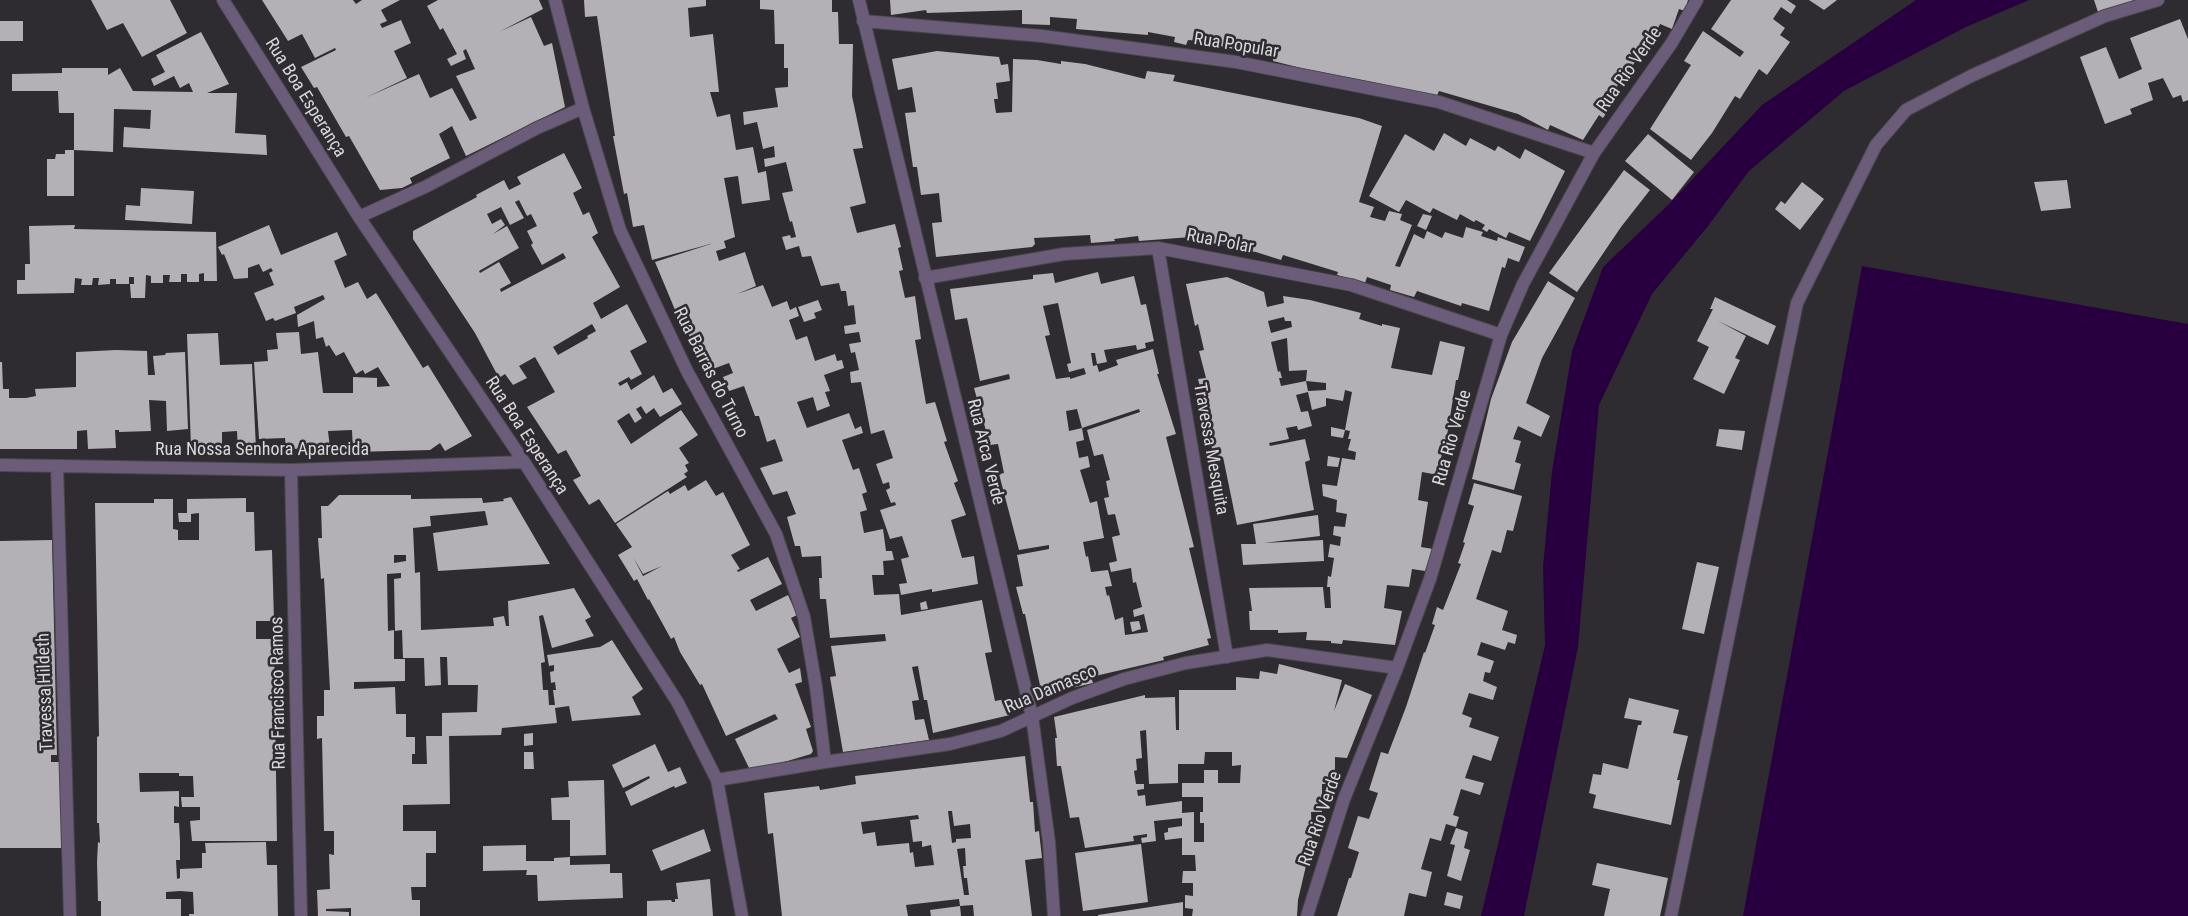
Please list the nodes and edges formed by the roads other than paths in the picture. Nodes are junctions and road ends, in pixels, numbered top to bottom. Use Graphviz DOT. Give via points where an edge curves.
graph roads {
  1 [pos="223,0"];
  2 [pos="555,0"];
  3 [pos="859,0"];
  4 [pos="1697,0"];
  5 [pos="2158,0"];
  6 [pos="863,21"];
  7 [pos="583,108"];
  8 [pos="1594,153"];
  9 [pos="359,217"];
  10 [pos="1158,248"];
  11 [pos="925,278"];
  12 [pos="1501,334"];
  13 [pos="524,462"];
  14 [pos="0,465"];
  15 [pos="57,466"];
  16 [pos="291,470"];
  17 [pos="1227,657"];
  18 [pos="1397,668"];
  19 [pos="1032,716"];
  20 [pos="825,762"];
  21 [pos="718,780"];
  22 [pos="70,916"];
  23 [pos="302,916"];
  24 [pos="742,916"];
  25 [pos="1054,916"];
  26 [pos="1307,916"];
  27 [pos="1670,916"];
  1 -- 9 [label="street, Rua Boa Esperança"];
  2 -- 7 [label="street, Rua Barras do Turno"];
  3 -- 6 [label="street, Rua Arca Verde"];
  4 -- 8 [label="street, Rua Rio Verde" via="1671,44"];
  5 -- 27 [label="street" via="2105,16 1971,76 1906,110 1876,145 1797,303"];
  6 -- 8 [label="street, Rua Popular" via="1042,36 1236,62 1439,102"];
  6 -- 11 [label="street, Rua Arca Verde"];
  7 -- 9 [label="street"];
  7 -- 20 [label="street, Rua Barras do Turno" via="620,230 688,371 776,534 804,617"];
  8 -- 12 [label="street, Rua Rio Verde" via="1522,284"];
  9 -- 13 [label="street, Rua Boa Esperança"];
  10 -- 11 [label="street, Rua Polar" via="1064,254"];
  10 -- 12 [label="street, Rua Polar" via="1351,285"];
  10 -- 17 [label="street, Travessa Mesquita"];
  11 -- 19 [label="street, Rua Arca Verde"];
  12 -- 18 [label="street, Rua Rio Verde" via="1430,579"];
  13 -- 16 [label="street, Rua Nossa Senhora Aparecida"];
  13 -- 21 [label="street, Rua Boa Esperança" via="678,703"];
  14 -- 15 [label="street, Rua Nossa Senhora Aparecida"];
  15 -- 16 [label="street, Rua Nossa Senhora Aparecida"];
  15 -- 22 [label="street, Travessa Hildeth"];
  16 -- 23 [label="street, Rua Francisco Ramos"];
  17 -- 18 [label="street, Rua Damasco" via="1267,650"];
  17 -- 19 [label="street, Rua Damasco" via="1186,663 1124,679"];
  18 -- 26 [label="street, Rua Rio Verde" via="1344,799"];
  19 -- 20 [label="street, Rua Damasco" via="1001,731 950,744"];
  19 -- 25 [label="street, Rua Arca Verde"];
  20 -- 21 [label="street, Rua Damasco"];
  21 -- 24 [label="street, Rua Boa Esperança"];
}
